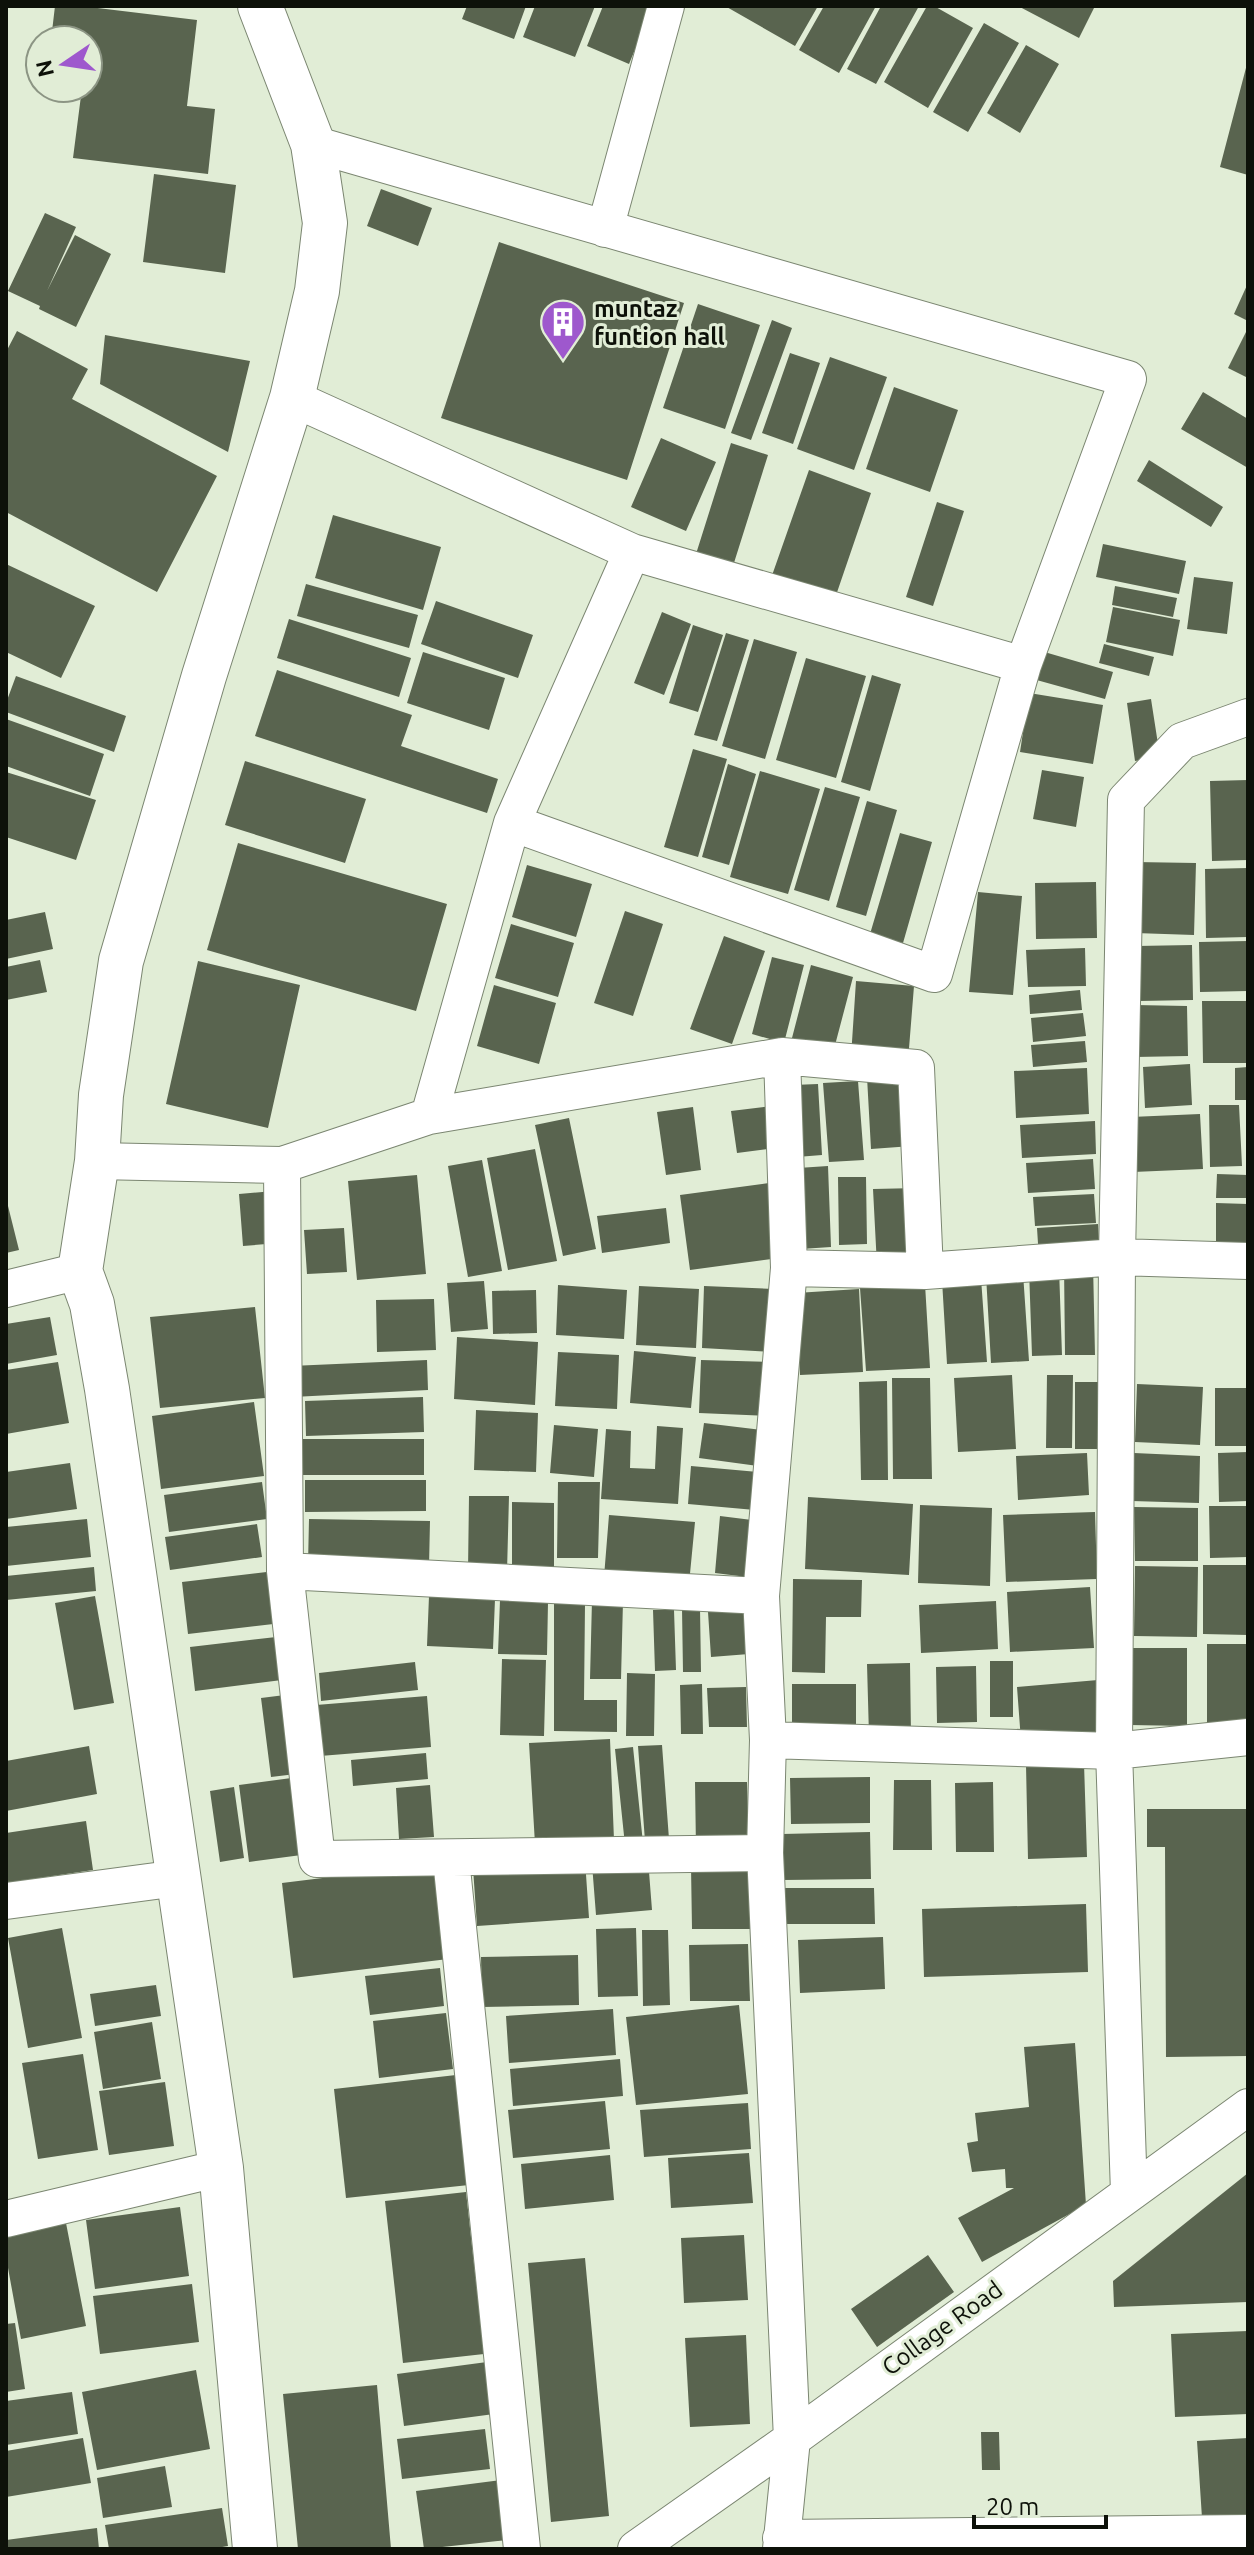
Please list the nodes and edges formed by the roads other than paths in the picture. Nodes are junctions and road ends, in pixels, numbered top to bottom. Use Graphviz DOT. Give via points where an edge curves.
graph roads {
  1 [pos="260,6"];
  2 [pos="666,6"];
  3 [pos="313,144"];
  4 [pos="605,229"];
  5 [pos="292,398"];
  6 [pos="632,552"];
  7 [pos="1023,665"];
  8 [pos="1248,717"];
  9 [pos="512,823"];
  10 [pos="782,1056"];
  11 [pos="429,1116"];
  12 [pos="97,1161"];
  13 [pos="282,1165"];
  14 [pos="1117,1257"];
  15 [pos="1248,1261"];
  16 [pos="789,1268"];
  17 [pos="80,1271"];
  18 [pos="925,1271"];
  19 [pos="6,1289"];
  20 [pos="285,1571"];
  21 [pos="761,1596"];
  22 [pos="1248,1737"];
  23 [pos="768,1740"];
  24 [pos="1114,1751"];
  25 [pos="765,1853"];
  26 [pos="451,1859"];
  27 [pos="178,1878"];
  28 [pos="6,1901"];
  29 [pos="1248,2107"];
  30 [pos="221,2168"];
  31 [pos="1129,2193"];
  32 [pos="6,2219"];
  33 [pos="792,2439"];
  34 [pos="1248,2533"];
  35 [pos="781,2544"];
  36 [pos="255,2549"];
  37 [pos="522,2549"];
  38 [pos="636,2549"];
  1 -- 3 [label="main road"];
  2 -- 4 [label="street"];
  3 -- 4 [label="street"];
  3 -- 5 [label="main road" via="325,223 317,291"];
  4 -- 7 [label="street" via="1128,379"];
  5 -- 6 [label="street"];
  5 -- 12 [label="main road" via="121,961"];
  6 -- 7 [label="street"];
  6 -- 9 [label="street"];
  7 -- 9 [label="street" via="934,974"];
  8 -- 14 [label="street" via="1182,741 1126,800"];
  9 -- 11 [label="street"];
  10 -- 11 [label="street"];
  10 -- 16 [label="street"];
  10 -- 18 [label="street" via="916,1068"];
  11 -- 13 [label="street"];
  12 -- 13 [label="street"];
  12 -- 17 [label="main road"];
  13 -- 20 [label="street"];
  14 -- 15 [label="street"];
  14 -- 18 [label="street"];
  14 -- 24 [label="street"];
  16 -- 18 [label="street"];
  16 -- 21 [label="street"];
  17 -- 19 [label="street"];
  17 -- 27 [label="main road" via="92,1304 107,1389"];
  20 -- 21 [label="street"];
  20 -- 26 [label="street" via="317,1859"];
  21 -- 23 [label="street"];
  22 -- 24 [label="street"];
  23 -- 24 [label="street"];
  23 -- 25 [label="street"];
  24 -- 31 [label="street"];
  25 -- 26 [label="street"];
  25 -- 33 [label="street"];
  26 -- 37 [label="street"];
  27 -- 28 [label="street"];
  27 -- 30 [label="main road"];
  29 -- 31 [label="street, Collage Road"];
  30 -- 32 [label="street"];
  30 -- 36 [label="main road"];
  31 -- 33 [label="street, Collage Road"];
  33 -- 35 [label="street"];
  33 -- 38 [label="street, Collage Road"];
  34 -- 35 [label="street"];
}
